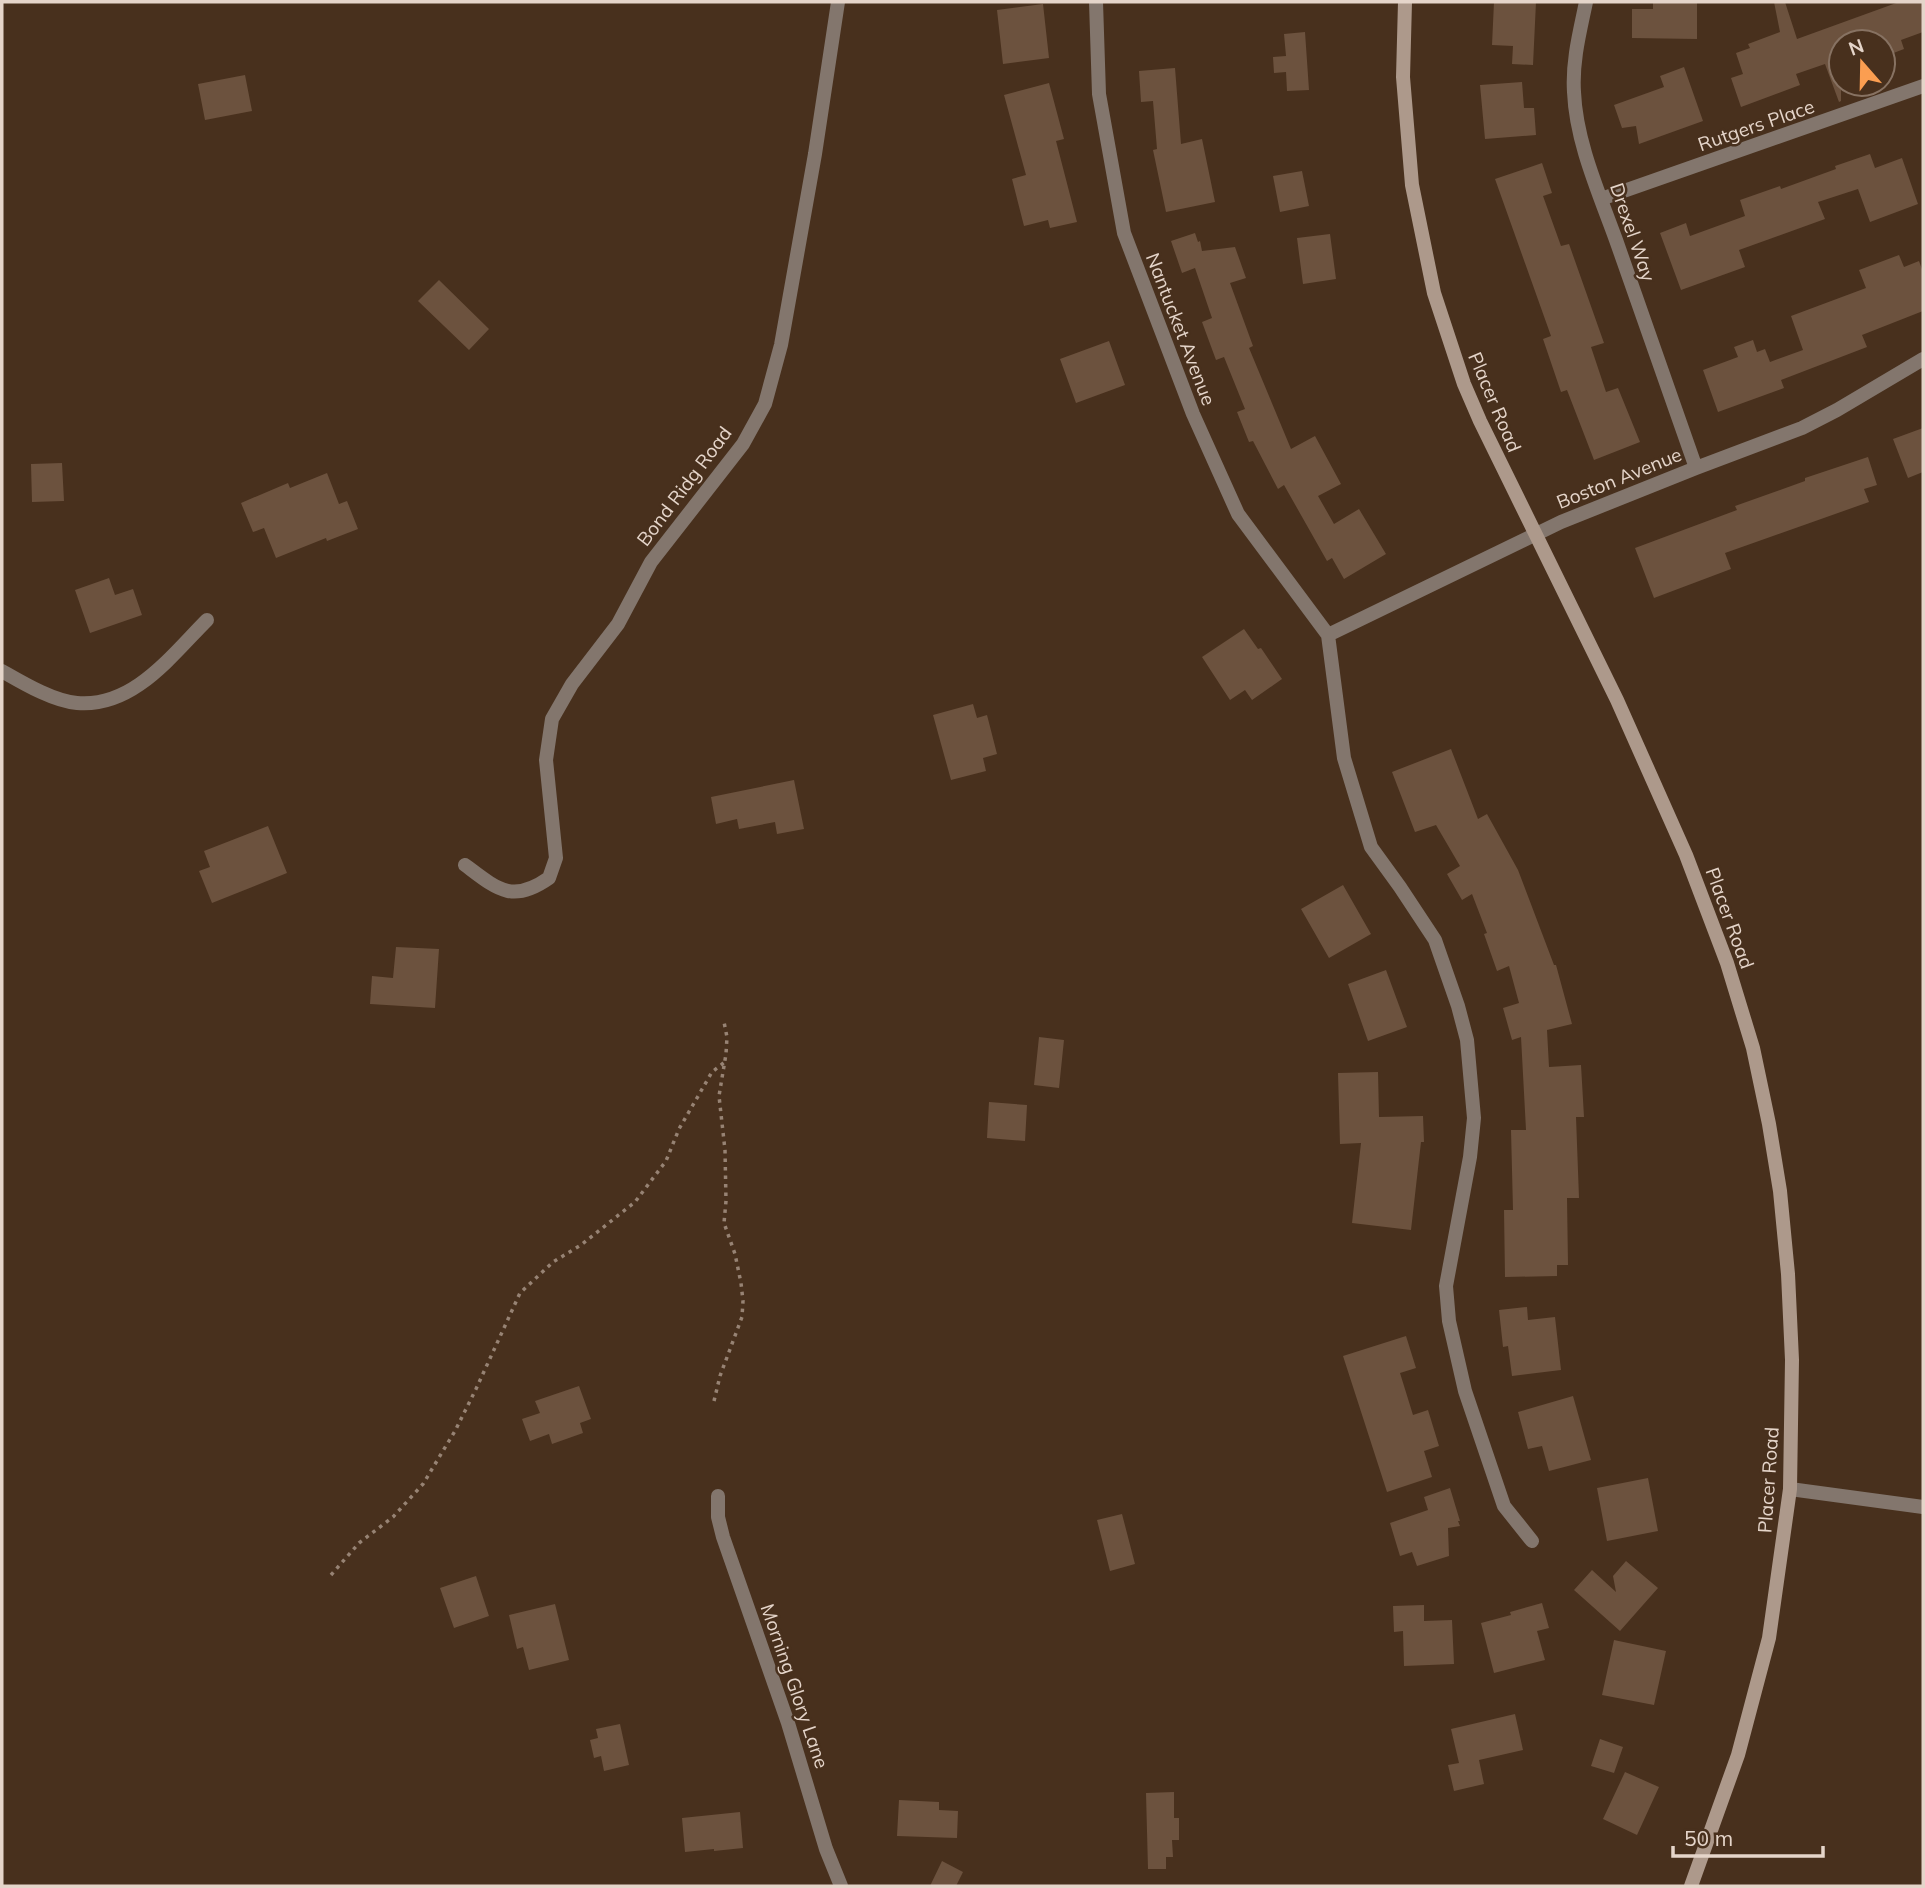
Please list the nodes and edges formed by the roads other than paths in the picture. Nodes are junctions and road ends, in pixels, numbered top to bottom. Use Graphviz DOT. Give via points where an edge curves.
graph roads {
  1 [pos="838,2"];
  2 [pos="1096,2"];
  3 [pos="1405,2"];
  4 [pos="1586,2"];
  5 [pos="1923,86"];
  6 [pos="1601,199"];
  7 [pos="1923,359"];
  8 [pos="1696,468"];
  9 [pos="1534,535"];
  10 [pos="206,620"];
  11 [pos="1328,635"];
  12 [pos="2,671"];
  13 [pos="465,865"];
  14 [pos="1790,1489"];
  15 [pos="718,1496"];
  16 [pos="1923,1507"];
  17 [pos="1532,1541"];
  18 [pos="841,1886"];
  19 [pos="1691,1886"];
  1 -- 13 [label="street, Bond Ridg Road" via="781,345 765,404 743,444 650,562 618,624 572,684 552,719 546,760 556,858 550,878 527,891 507,891"];
  2 -- 11 [label="street, Nantucket Avenue" via="1099,94 1124,233 1193,414 1238,514"];
  3 -- 9 [label="main road, Placer Road" via="1403,77 1411,171 1428,269 1464,384"];
  4 -- 6 [label="street, Drexel Way" via="1574,91 1578,122"];
  5 -- 6 [label="street, Rutgers Place"];
  6 -- 8 [label="street, Drexel Way"];
  7 -- 8 [label="street, Boston Avenue" via="1802,428"];
  8 -- 9 [label="street, Boston Avenue"];
  9 -- 11 [label="street, Boston Avenue"];
  9 -- 14 [label="main road, Placer Road" via="1617,700 1686,855 1753,1048 1780,1191 1788,1274 1793,1360"];
  10 -- 12 [label="street" via="139,685 108,700 65,700"];
  11 -- 17 [label="street" via="1345,758 1371,847 1434,940 1467,1040 1474,1118 1446,1286 1449,1321 1465,1391 1504,1506"];
  14 -- 16 [label="street"];
  14 -- 19 [label="main road, Placer Road" via="1766,1649 1738,1755"];
  15 -- 18 [label="street, Morning Glory Lane" via="723,1537"];
}
